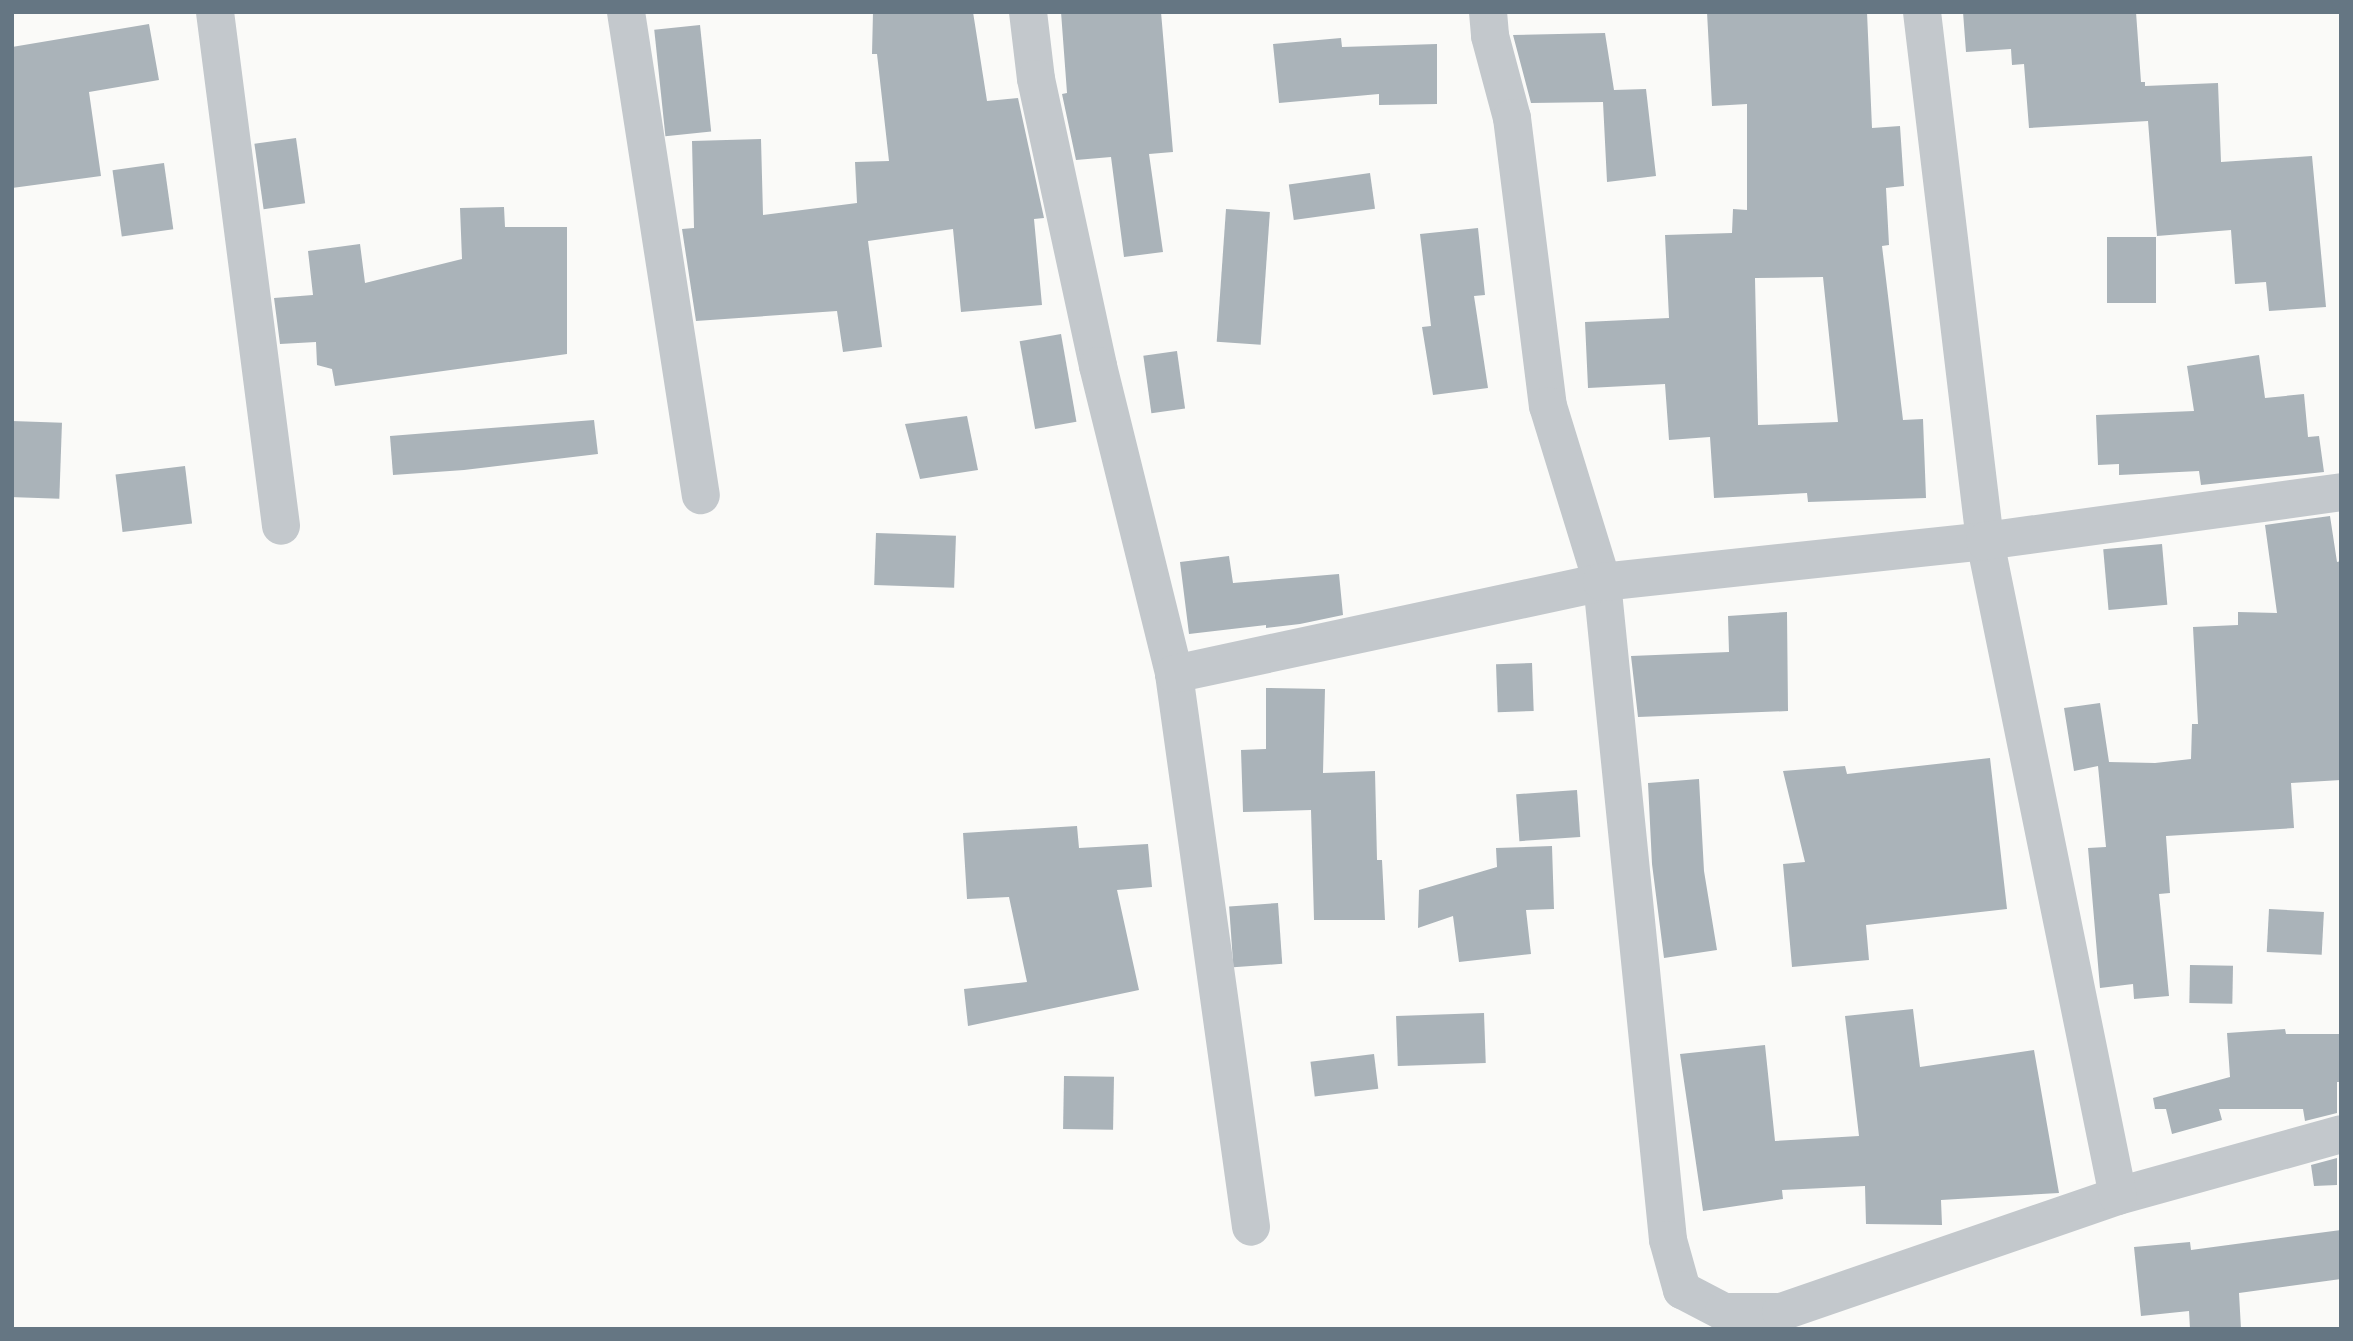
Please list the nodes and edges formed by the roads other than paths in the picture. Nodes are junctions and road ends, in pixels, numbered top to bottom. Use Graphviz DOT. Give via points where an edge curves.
graph roads {
  1 [pos="215,12"];
  2 [pos="626,12"];
  3 [pos="1028,12"];
  4 [pos="1488,12"];
  5 [pos="1922,12"];
  6 [pos="2341,492"];
  7 [pos="701,495"];
  8 [pos="281,526"];
  9 [pos="1985,541"];
  10 [pos="1602,582"];
  11 [pos="1174,674"];
  12 [pos="2341,1134"];
  13 [pos="2118,1196"];
  14 [pos="1251,1227"];
  1 -- 8 [label="street"];
  2 -- 7 [label="street"];
  3 -- 11 [label="street" via="1036,79 1098,366"];
  4 -- 10 [label="street" via="1512,118 1548,406"];
  5 -- 9 [label="street"];
  6 -- 9 [label="street"];
  9 -- 10 [label="street"];
  9 -- 13 [label="street"];
  10 -- 11 [label="street"];
  10 -- 13 [label="street" via="1668,1240 1682,1290 1724,1312 1781,1312"];
  11 -- 14 [label="street"];
  12 -- 13 [label="street"];
}
